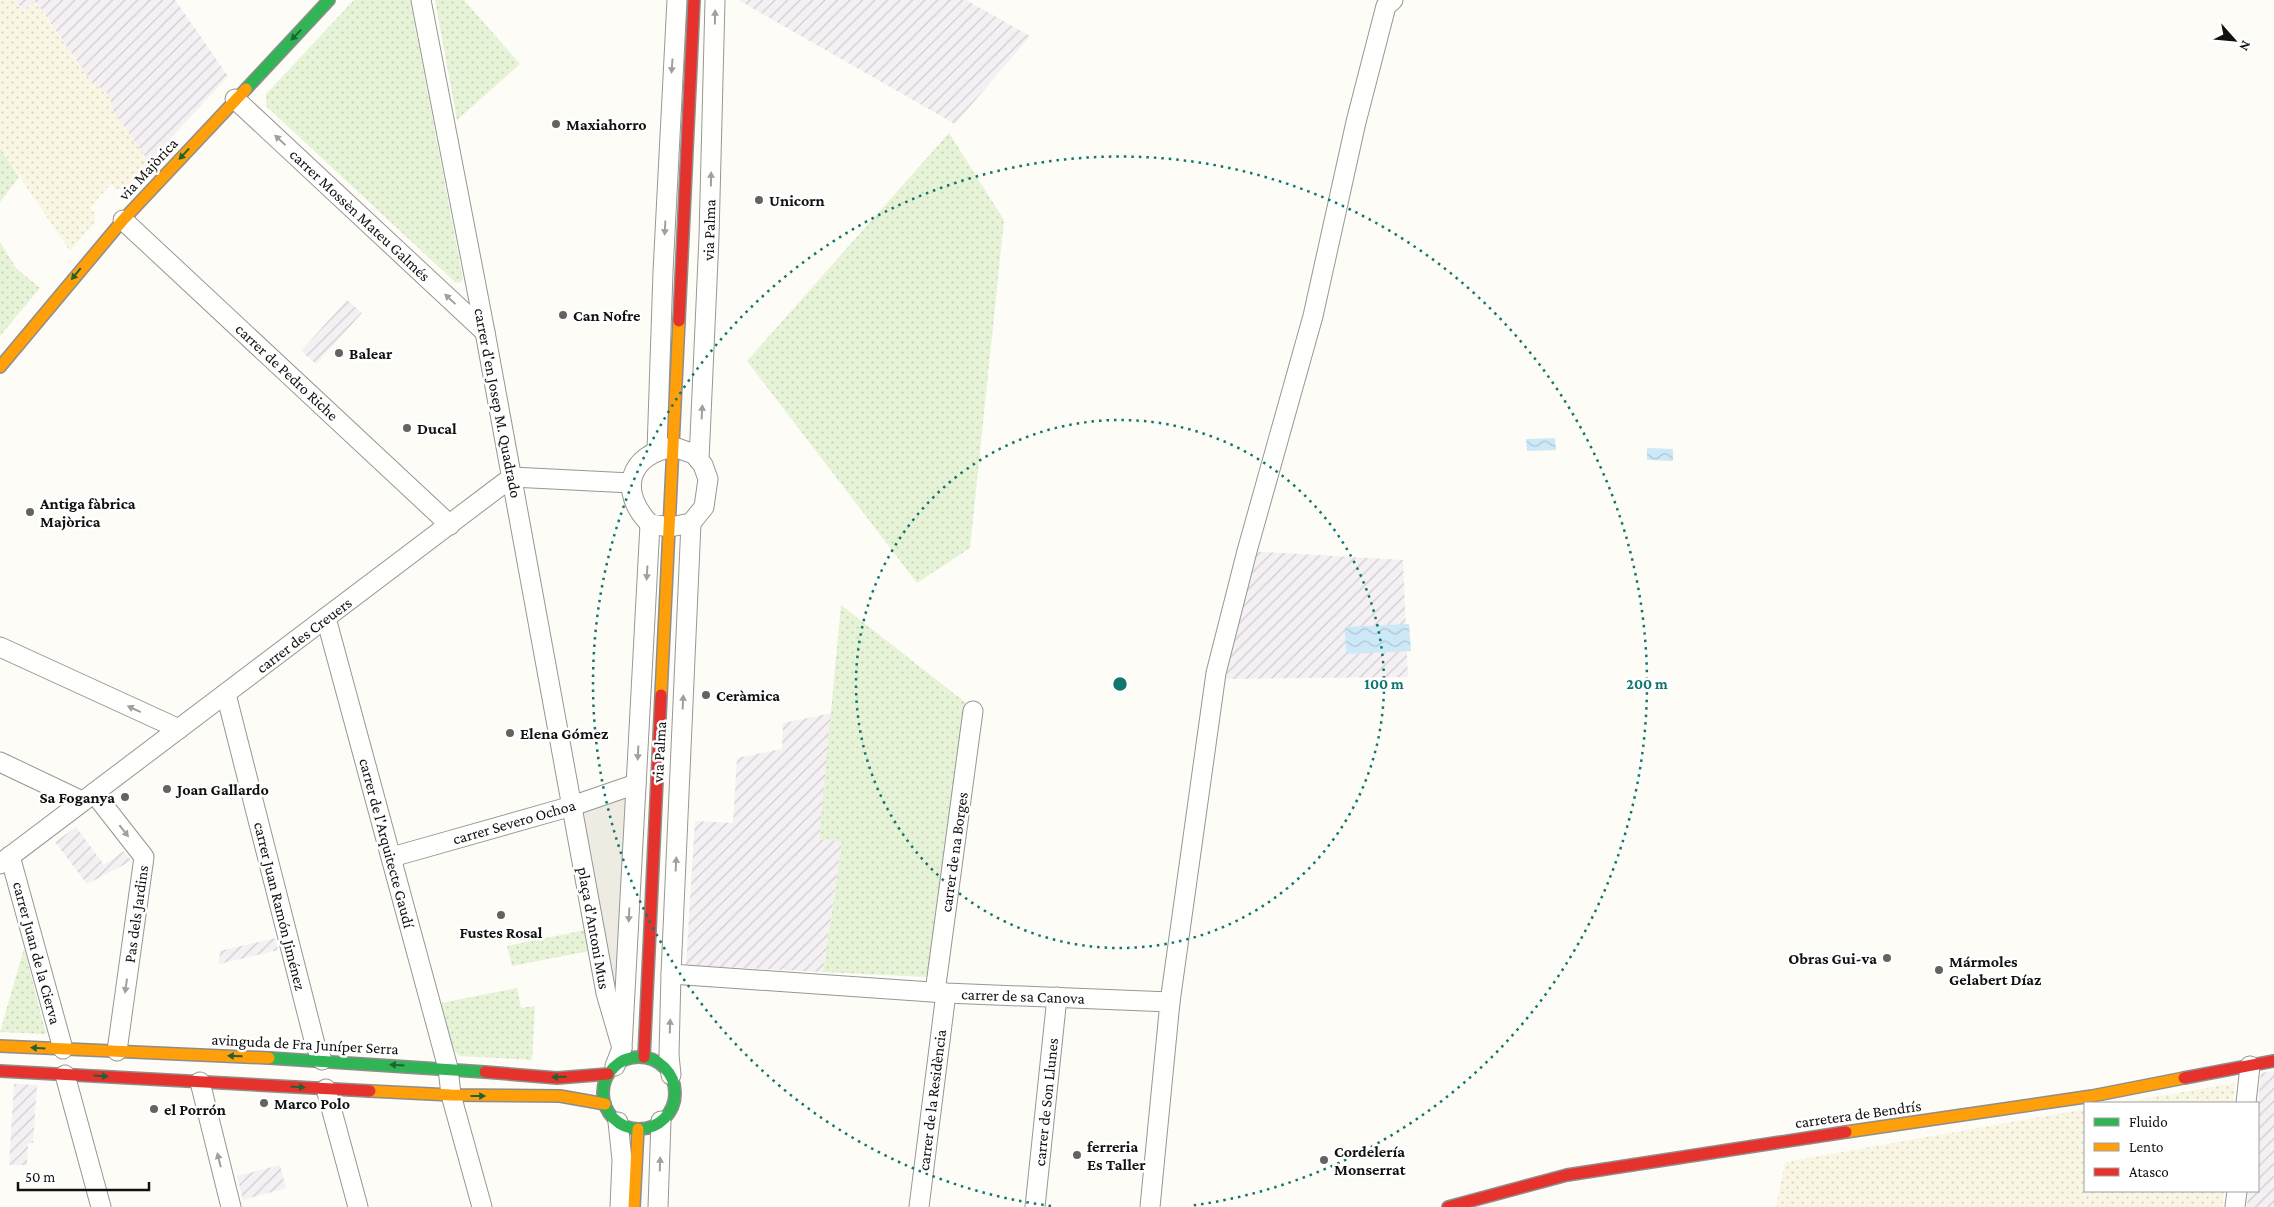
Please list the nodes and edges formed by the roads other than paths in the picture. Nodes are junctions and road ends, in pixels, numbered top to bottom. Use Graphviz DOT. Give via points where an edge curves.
graph roads {
  1 [pos="329,0"];
  2 [pos="421,0"];
  3 [pos="677,0"];
  4 [pos="694,0"];
  5 [pos="715,0"];
  6 [pos="1393,0"];
  7 [pos="235,99"];
  8 [pos="123,220"];
  9 [pos="485,332"];
  10 [pos="0,367"];
  11 [pos="665,449"];
  12 [pos="699,460"];
  13 [pos="512,477"];
  14 [pos="631,483"];
  15 [pos="692,523"];
  16 [pos="650,524"];
  17 [pos="450,525"];
  18 [pos="670,527"];
  19 [pos="326,618"];
  20 [pos="0,647"];
  21 [pos="226,694"];
  22 [pos="973,712"];
  23 [pos="179,729"];
  24 [pos="0,762"];
  25 [pos="636,784"];
  26 [pos="88,797"];
  27 [pos="572,806"];
  28 [pos="392,857"];
  29 [pos="5,860"];
  30 [pos="671,974"];
  31 [pos="940,992"];
  32 [pos="1057,997"];
  33 [pos="1170,1002"];
  34 [pos="0,1046"];
  35 [pos="622,1048"];
  36 [pos="63,1049"];
  37 [pos="117,1051"];
  38 [pos="644,1057"];
  39 [pos="322,1060"];
  40 [pos="2274,1061"];
  41 [pos="2250,1066"];
  42 [pos="448,1068"];
  43 [pos="611,1070"];
  44 [pos="0,1071"];
  45 [pos="65,1074"];
  46 [pos="671,1075"];
  47 [pos="200,1082"];
  48 [pos="326,1089"];
  49 [pos="451,1096"];
  50 [pos="2246,1102"];
  51 [pos="605,1104"];
  52 [pos="662,1121"];
  53 [pos="618,1122"];
  54 [pos="638,1129"];
  55 [pos="2237,1192"];
  56 [pos="101,1207"];
  57 [pos="231,1207"];
  58 [pos="358,1207"];
  59 [pos="482,1207"];
  60 [pos="620,1207"];
  61 [pos="634,1207"];
  62 [pos="658,1207"];
  63 [pos="919,1207"];
  64 [pos="1035,1207"];
  65 [pos="1150,1207"];
  66 [pos="1448,1207"];
  67 [pos="2235,1207"];
  1 -- 7 [label="main road, via Majòrica, one-way"];
  2 -- 9 [label="street, carrer d'en Josep M. Quadrado"];
  3 -- 11 [label="street, one-way" via="665,224"];
  4 -- 11 [label="main road, via Palma"];
  12 -- 5 [label="street, via Palma, one-way" via="709,256"];
  6 -- 33 [label="street" via="1386,6 1312,316 1216,673"];
  7 -- 8 [label="main road, via Majòrica, one-way"];
  9 -- 7 [label="street, carrer Mossèn Mateu Galmés, one-way"];
  8 -- 10 [label="main road, via Majòrica, one-way"];
  8 -- 17 [label="street, carrer de Pedro Riche"];
  9 -- 13 [label="street, carrer d'en Josep M. Quadrado"];
  11 -- 12 [label="street" via="694,454"];
  11 -- 14 [label="street" via="640,462"];
  11 -- 18 [label="main road, via Palma"];
  12 -- 15 [label="street" via="708,480 704,507"];
  13 -- 14 [label="street"];
  13 -- 17 [label="street, carrer des Creuers"];
  13 -- 27 [label="street, carrer d'en Josep M. Quadrado"];
  14 -- 16 [label="street" via="633,502"];
  15 -- 18 [label="street"];
  30 -- 15 [label="street, via Palma, one-way"];
  16 -- 18 [label="street"];
  16 -- 25 [label="street, via Palma, one-way"];
  17 -- 19 [label="street, carrer des Creuers"];
  18 -- 38 [label="main road, via Palma"];
  19 -- 21 [label="street, carrer des Creuers"];
  19 -- 28 [label="street, carrer de l'Arquitecte Gaudí"];
  23 -- 20 [label="street, one-way"];
  21 -- 23 [label="street, carrer des Creuers"];
  21 -- 39 [label="street, carrer Juan Ramón Jiménez" via="315,1044"];
  22 -- 31 [label="street, carrer de na Borges"];
  23 -- 26 [label="street, carrer des Creuers"];
  24 -- 26 [label="street"];
  25 -- 27 [label="street, carrer Severo Ochoa"];
  25 -- 35 [label="street, via Palma, one-way"];
  26 -- 29 [label="street, carrer des Creuers"];
  26 -- 37 [label="street, Pas dels Jardins, one-way" via="144,857"];
  27 -- 28 [label="street, carrer Severo Ochoa"];
  27 -- 35 [label="street, plaça d'Antoni Mus" via="606,993"];
  28 -- 42 [label="street, carrer de l'Arquitecte Gaudí"];
  29 -- 36 [label="street, carrer Juan de la Cierva"];
  30 -- 31 [label="street, carrer de sa Canova"];
  46 -- 30 [label="street, via Palma, one-way"];
  31 -- 32 [label="street, carrer de sa Canova"];
  31 -- 63 [label="street, carrer de la Residència"];
  32 -- 33 [label="street, carrer de sa Canova"];
  32 -- 64 [label="street, carrer de Son Llunes"];
  33 -- 65 [label="street"];
  36 -- 34 [label="main road, avinguda de Fra Juníper Serra, one-way"];
  35 -- 43 [label="street, via Palma"];
  36 -- 37 [label="main road, avinguda de Fra Juníper Serra"];
  39 -- 37 [label="main road, avinguda de Fra Juníper Serra, one-way"];
  38 -- 43 [label="main road" via="634,1057"];
  38 -- 46 [label="main road" via="656,1061"];
  42 -- 39 [label="main road, avinguda de Fra Juníper Serra, one-way"];
  40 -- 41 [label="main road, carretera de Bendrís"];
  41 -- 50 [label="street"];
  41 -- 66 [label="main road, carretera de Bendrís" via="2092,1096 1633,1164 1567,1176"];
  43 -- 42 [label="main road, avinguda de Fra Juníper Serra, one-way" via="557,1078"];
  42 -- 49 [label="street, carrer de l'Arquitecte Gaudí"];
  43 -- 51 [label="main road" via="603,1094"];
  44 -- 45 [label="main road"];
  45 -- 47 [label="main road, one-way"];
  45 -- 56 [label="street"];
  46 -- 52 [label="main road" via="674,1102"];
  47 -- 48 [label="main road, one-way"];
  57 -- 47 [label="street, one-way"];
  48 -- 49 [label="main road"];
  48 -- 58 [label="street"];
  49 -- 51 [label="main road, one-way" via="560,1096"];
  49 -- 59 [label="street, carrer de l'Arquitecte Gaudí"];
  51 -- 53 [label="main road"];
  52 -- 54 [label="main road" via="652,1127"];
  62 -- 52 [label="street, one-way"];
  53 -- 54 [label="main road"];
  53 -- 60 [label="street" via="622,1160"];
  54 -- 61 [label="main road"];
  55 -- 67 [label="street"];
}
